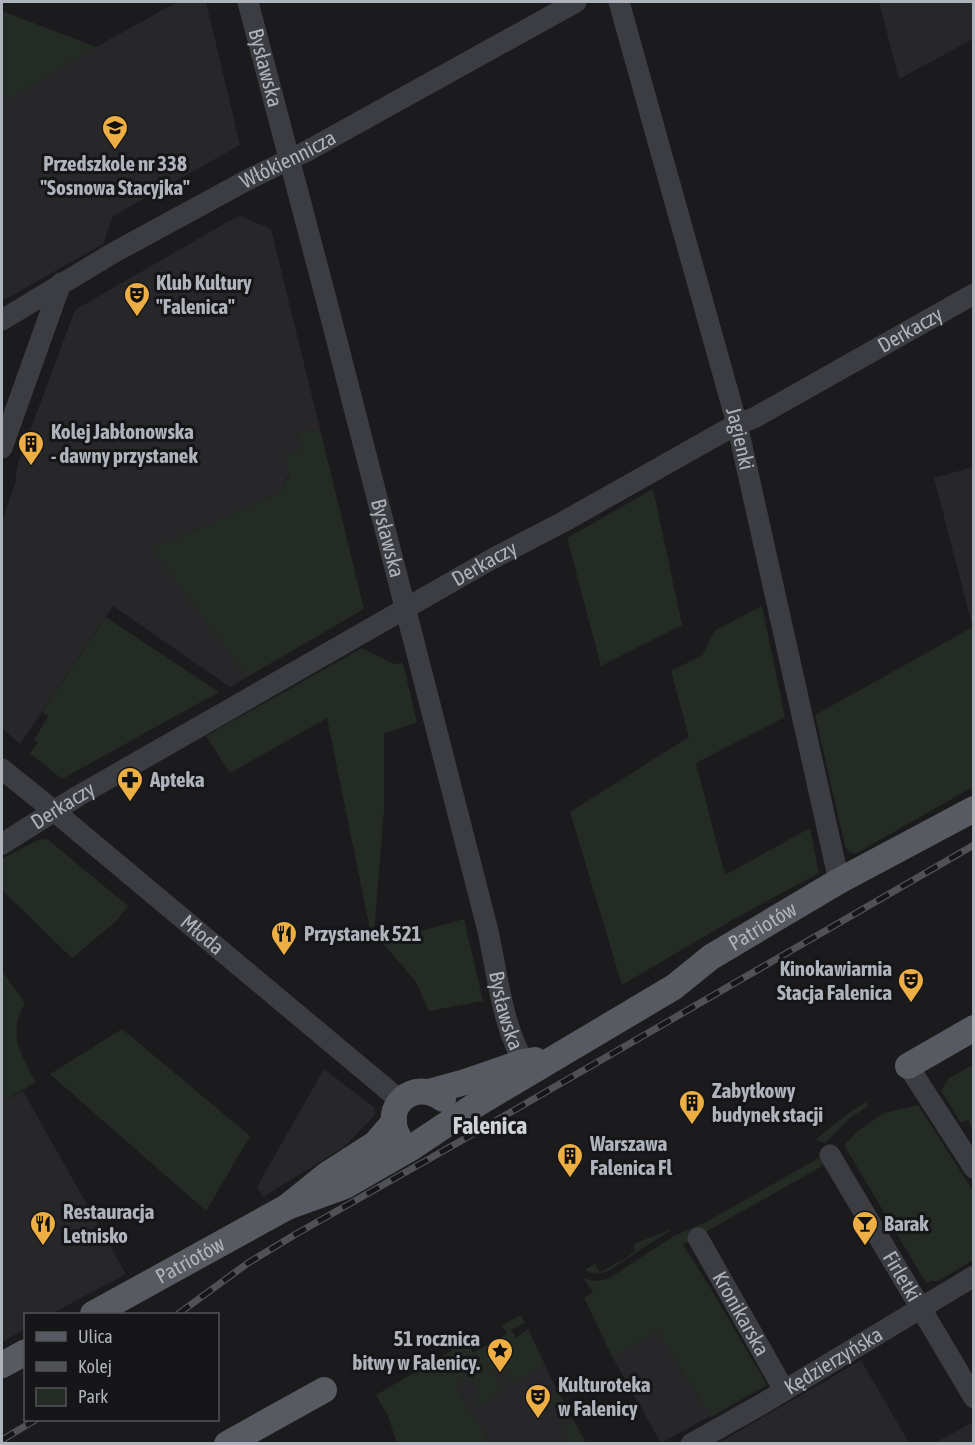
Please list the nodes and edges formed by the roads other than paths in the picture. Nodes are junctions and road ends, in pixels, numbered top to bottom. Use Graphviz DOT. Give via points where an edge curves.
graph roads {
  1 [pos="248,2"];
  2 [pos="576,2"];
  3 [pos="619,2"];
  4 [pos="288,161"];
  5 [pos="61,283"];
  6 [pos="974,294"];
  7 [pos="2,320"];
  8 [pos="737,424"];
  9 [pos="2,448"];
  10 [pos="405,610"];
  11 [pos="2,769"];
  12 [pos="974,808"];
  13 [pos="54,811"];
  14 [pos="2,844"];
  15 [pos="839,881"];
  16 [pos="974,1028"];
  17 [pos="908,1065"];
  18 [pos="527,1067"];
  19 [pos="429,1092"];
  20 [pos="397,1111"];
  21 [pos="452,1120"];
  22 [pos="411,1148"];
  23 [pos="830,1155"];
  24 [pos="974,1167"];
  25 [pos="287,1207"];
  26 [pos="698,1238"];
  27 [pos="974,1276"];
  28 [pos="921,1308"];
  29 [pos="95,1313"];
  30 [pos="24,1353"];
  31 [pos="2,1365"];
  32 [pos="324,1390"];
  33 [pos="784,1390"];
  34 [pos="974,1398"];
  35 [pos="227,1443"];
  36 [pos="691,1443"];
  1 -- 4 [label="street, Bysławska"];
  2 -- 4 [label="street, Włókiennicza"];
  3 -- 8 [label="street, Jagienki"];
  4 -- 5 [label="street, Włókiennicza" via="250,178"];
  4 -- 10 [label="street, Bysławska"];
  5 -- 7 [label="street, Włókiennicza"];
  5 -- 9 [label="street"];
  6 -- 8 [label="street, Derkaczy"];
  8 -- 10 [label="street, Derkaczy"];
  8 -- 15 [label="street, Jagienki"];
  10 -- 13 [label="street, Derkaczy"];
  10 -- 18 [label="street, Bysławska" via="511,1034"];
  11 -- 13 [label="street, Młoda"];
  12 -- 15 [label="main road, Patriotów"];
  13 -- 14 [label="street, Derkaczy"];
  13 -- 20 [label="street, Młoda" via="324,1039"];
  15 -- 18 [label="main road, Patriotów" via="720,951 674,987 557,1055"];
  16 -- 17 [label="main road"];
  17 -- 24 [label="street"];
  18 -- 19 [label="main road, Patriotów"];
  18 -- 21 [label="main road, Patriotów"];
  19 -- 20 [label="main road" via="411,1093"];
  19 -- 21 [label="main road" via="444,1100"];
  20 -- 22 [label="main road" via="395,1131"];
  20 -- 25 [label="main road, Patriotów" via="376,1143"];
  21 -- 22 [label="main road"];
  22 -- 25 [label="main road, Patriotów" via="341,1188"];
  23 -- 28 [label="street, Firletki"];
  25 -- 29 [label="main road, Patriotów"];
  26 -- 33 [label="street, Kronikarska"];
  27 -- 28 [label="street, Kędzierzyńska"];
  28 -- 33 [label="street, Kędzierzyńska"];
  28 -- 34 [label="street, Firletki"];
  30 -- 31 [label="main road"];
  32 -- 35 [label="main road"];
  33 -- 36 [label="street, Kędzierzyńska"];
}
